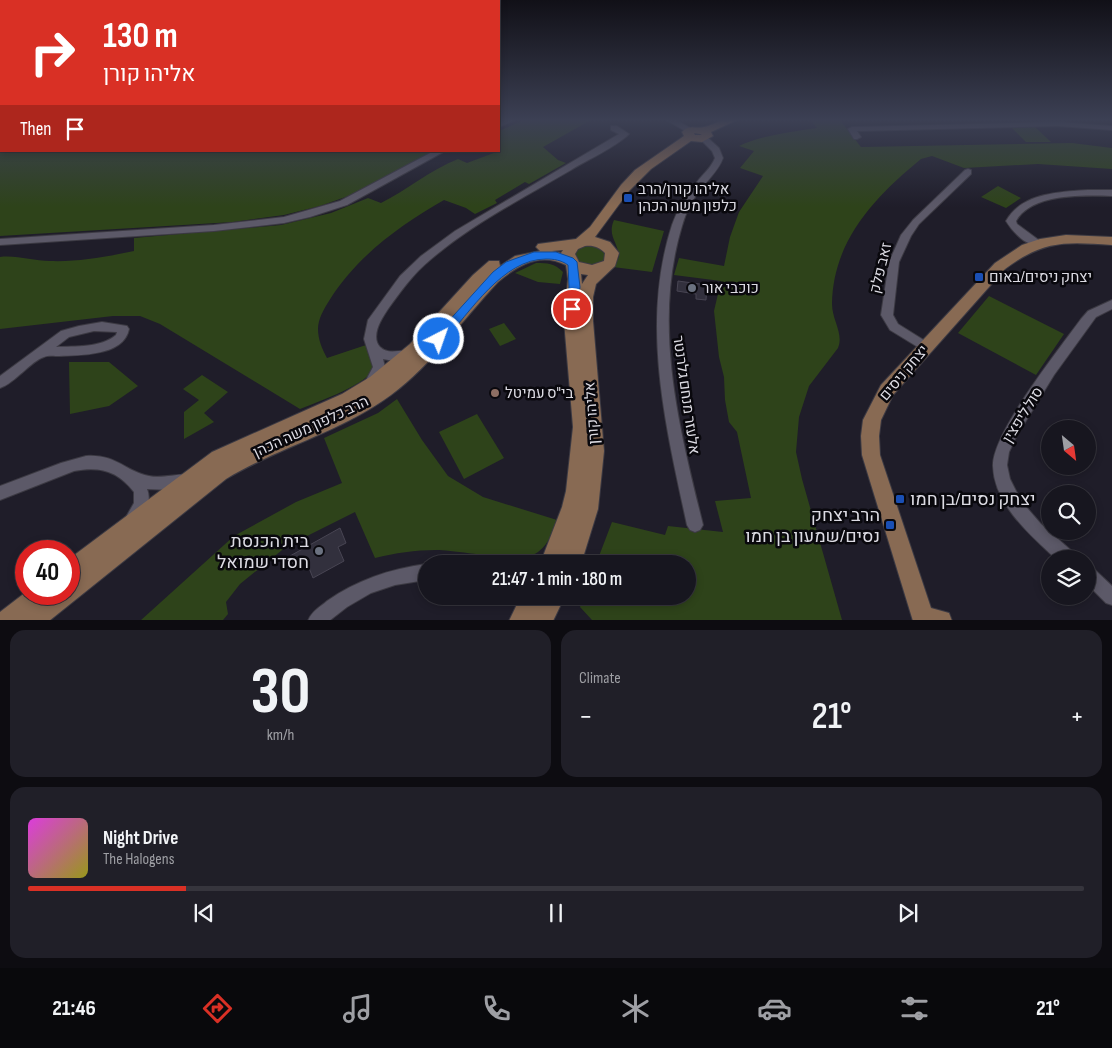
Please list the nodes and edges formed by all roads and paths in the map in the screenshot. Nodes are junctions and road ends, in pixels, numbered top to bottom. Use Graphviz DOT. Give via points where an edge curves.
graph roads {
  1 [pos="600,149"];
  2 [pos="671,149"];
  3 [pos="715,149"];
  4 [pos="439,152"];
  5 [pos="968,172"];
  6 [pos="1112,193"];
  7 [pos="601,224"];
  8 [pos="1112,241"];
  9 [pos="0,242"];
  10 [pos="1036,243"];
  11 [pos="610,249"];
  12 [pos="574,253"];
  13 [pos="605,267"];
  14 [pos="1112,304"];
  15 [pos="372,346"];
  16 [pos="926,347"];
  17 [pos="43,352"];
  18 [pos="408,355"];
  19 [pos="0,383"];
  20 [pos="368,388"];
  21 [pos="194,475"];
  22 [pos="133,478"];
  23 [pos="0,493"];
  24 [pos="695,525"];
  25 [pos="123,530"];
  26 [pos="1058,550"];
  27 [pos="554,555"];
  28 [pos="573,555"];
  29 [pos="80,563"];
  30 [pos="418,573"];
  31 [pos="80,582"];
  32 [pos="1096,582"];
  33 [pos="1112,597"];
  34 [pos="26,605"];
  35 [pos="51,605"];
  36 [pos="929,619"];
  37 [pos="6,620"];
  38 [pos="31,620"];
  39 [pos="316,620"];
  1 -- 15 [label="street" via="458,233 425,258 404,279 374,320 370,338"];
  2 -- 7 [label="street" via="641,171 614,202"];
  3 -- 24 [label="street, אלעזר מנחם גלרנטר" via="719,158 715,166 693,194 678,223 665,273 661,330 675,438"];
  4 -- 9 [label="street" via="348,201 289,218 212,228"];
  5 -- 16 [label="street, זאב פלק" via="916,222 894,262 887,315 894,327"];
  6 -- 10 [label="street" via="1052,195 1015,212 1012,224"];
  7 -- 11 [label="street" via="600,233"];
  7 -- 12 [label="street"];
  8 -- 10 [label="street, יצחק ניסים" via="1062,239"];
  10 -- 16 [label="street, יצחק ניסים" via="1020,250 1000,266"];
  11 -- 12 [label="street" via="594,241"];
  11 -- 13 [label="street" via="612,258"];
  12 -- 13 [label="street" via="588,270"];
  12 -- 18 [label="street, הרב כלפון משה הכהן" via="532,248 495,263"];
  12 -- 27 [label="street, אליהו קורן" via="572,321 582,427 573,501"];
  12 -- 31 [label="street, הרב כלפון משה הכהן" via="534,256 504,269 427,353 385,390 353,410 225,469"];
  13 -- 28 [label="street, אליהו קורן" via="592,278 586,300 594,471 588,511"];
  14 -- 26 [label="street, סול ליפצין" via="1092,314 1086,322 1042,383 1007,439 1001,455 1003,476 1012,499"];
  15 -- 18 [label="street" via="377,353 387,356"];
  15 -- 20 [label="street" via="379,367"];
  16 -- 36 [label="street, יצחק ניסים" via="879,402 870,426 870,455"];
  17 -- 17 [label="street" via="100,348 117,341 124,332 111,327 73,331"];
  17 -- 19 [label="street"];
  18 -- 20 [label="street, הרב כלפון משה הכהן"];
  20 -- 21 [label="street, הרב כלפון משה הכהן" via="240,447"];
  21 -- 22 [label="street" via="176,482 153,485"];
  21 -- 25 [label="street, הרב כלפון משה הכהן"];
  22 -- 23 [label="street" via="113,466 84,463"];
  22 -- 25 [label="street" via="143,496 141,508"];
  25 -- 29 [label="street, הרב כלפון משה הכהן"];
  30 -- 39 [label="street" via="374,582 338,602"];
  32 -- 33 [label="street"];
  34 -- 37 [label="street"];
  35 -- 38 [label="street"];
}
